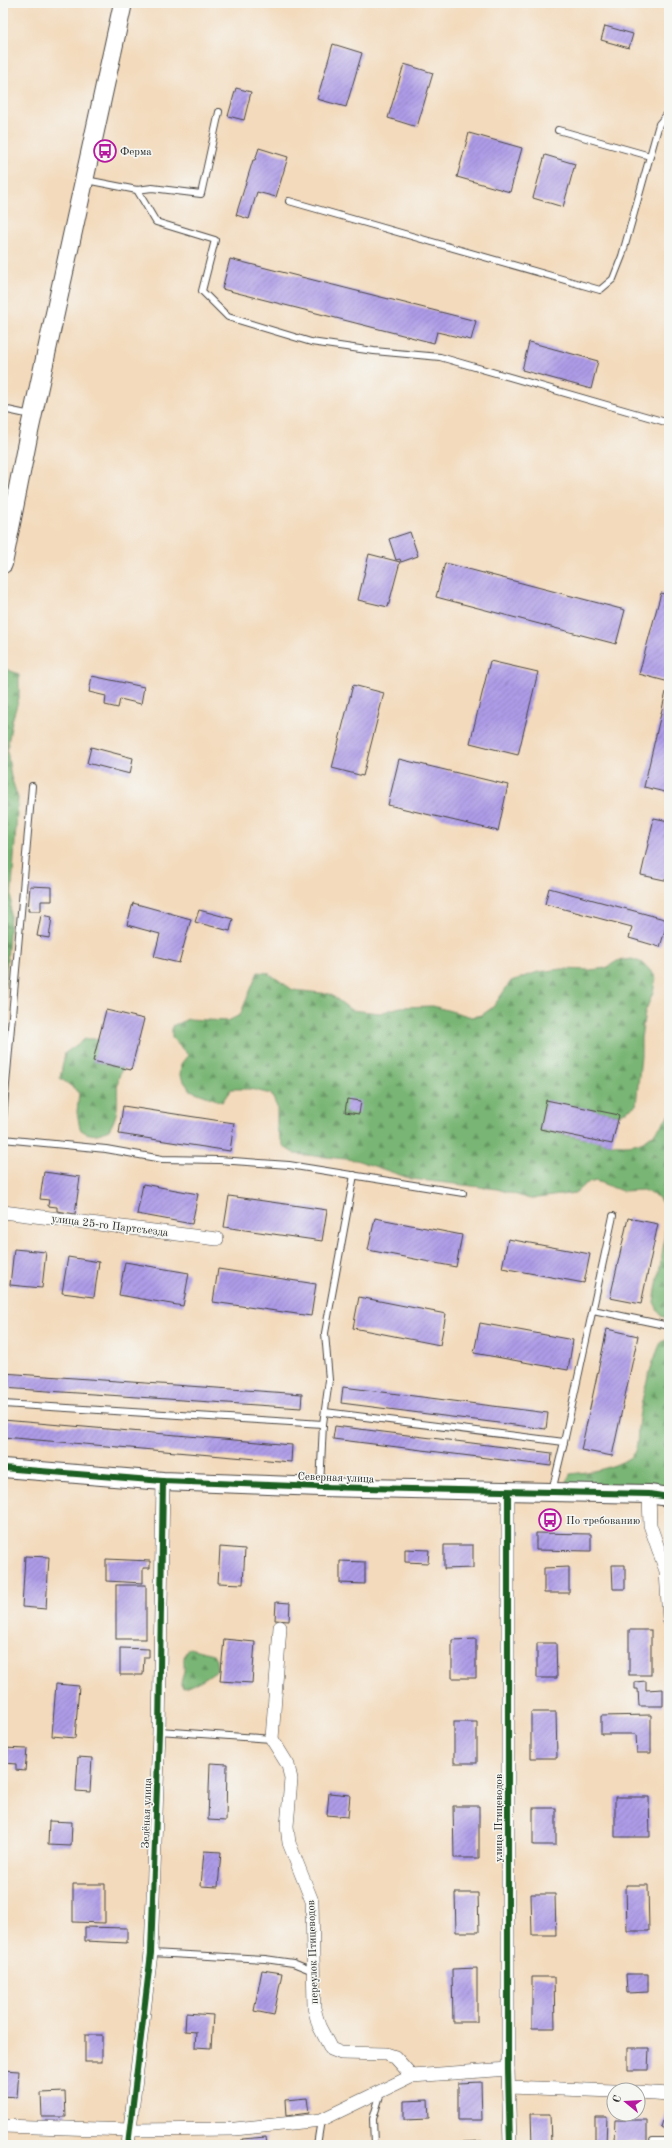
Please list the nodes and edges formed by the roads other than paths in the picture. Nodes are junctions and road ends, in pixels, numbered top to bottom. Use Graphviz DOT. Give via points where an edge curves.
graph roads {
  1 [pos="123,3"];
  2 [pos="220,112"];
  3 [pos="669,112"];
  4 [pos="558,130"];
  5 [pos="650,156"];
  6 [pos="85,179"];
  7 [pos="137,190"];
  8 [pos="289,201"];
  9 [pos="3,409"];
  10 [pos="33,415"];
  11 [pos="669,423"];
  12 [pos="3,564"];
  13 [pos="32,786"];
  14 [pos="3,1119"];
  15 [pos="3,1139"];
  16 [pos="354,1175"];
  17 [pos="463,1193"];
  18 [pos="3,1212"];
  19 [pos="613,1216"];
  20 [pos="217,1239"];
  21 [pos="593,1310"];
  22 [pos="669,1326"];
  23 [pos="3,1404"];
  24 [pos="325,1412"];
  25 [pos="323,1424"];
  26 [pos="564,1442"];
  27 [pos="3,1468"];
  28 [pos="163,1481"];
  29 [pos="320,1487"];
  30 [pos="508,1492"];
  31 [pos="552,1492"];
  32 [pos="649,1494"];
  33 [pos="669,1497"];
  34 [pos="669,1620"];
  35 [pos="280,1627"];
  36 [pos="159,1731"];
  37 [pos="272,1739"];
  38 [pos="151,1953"];
  39 [pos="313,1972"];
  40 [pos="508,2069"];
  41 [pos="412,2076"];
  42 [pos="509,2087"];
  43 [pos="382,2090"];
  44 [pos="606,2091"];
  45 [pos="646,2093"];
  46 [pos="669,2094"];
  47 [pos="321,2120"];
  48 [pos="3,2126"];
  49 [pos="130,2130"];
  50 [pos="653,2141"];
  51 [pos="669,2141"];
  52 [pos="128,2145"];
  53 [pos="317,2145"];
  54 [pos="374,2145"];
  55 [pos="510,2145"];
  1 -- 6 [label="street"];
  2 -- 7 [label="lane" via="201,194 152,188"];
  3 -- 5 [label="lane" via="659,124"];
  4 -- 5 [label="lane"];
  5 -- 8 [label="lane" via="622,256 613,279 600,290"];
  6 -- 7 [label="lane"];
  6 -- 10 [label="street"];
  7 -- 11 [label="lane" via="156,222 215,240 202,291 228,317 310,342 440,357"];
  9 -- 10 [label="lane"];
  10 -- 12 [label="street"];
  13 -- 14 [label="lane"];
  15 -- 16 [label="lane" via="106,1149 162,1159 289,1165"];
  16 -- 17 [label="lane"];
  16 -- 24 [label="lane" via="325,1333 329,1380"];
  18 -- 20 [label="street, улица 25-го Партсъезда"];
  19 -- 21 [label="lane"];
  21 -- 22 [label="lane"];
  21 -- 26 [label="lane"];
  23 -- 25 [label="lane"];
  24 -- 25 [label="lane"];
  24 -- 26 [label="lane"];
  25 -- 29 [label="lane"];
  26 -- 31 [label="lane"];
  27 -- 28 [label="street, Северная улица"];
  28 -- 29 [label="street, Северная улица"];
  28 -- 36 [label="street, Зелёная улица"];
  29 -- 30 [label="street, Северная улица"];
  30 -- 31 [label="street, Северная улица"];
  30 -- 40 [label="street, улица Птицеводов"];
  31 -- 32 [label="street, Северная улица"];
  32 -- 33 [label="street, Северная улица"];
  32 -- 34 [label="street" via="650,1525 666,1571"];
  35 -- 37 [label="street"];
  36 -- 37 [label="lane"];
  36 -- 38 [label="street, Зелёная улица"];
  37 -- 39 [label="street, переулок Птицеводов" via="288,1765 291,1779 287,1826 289,1843 312,1901"];
  38 -- 39 [label="lane" via="265,1959 293,1963"];
  38 -- 49 [label="street, Зелёная улица"];
  39 -- 41 [label="street, переулок Птицеводов" via="314,2008 318,2026 331,2049 341,2053 386,2054 395,2057"];
  40 -- 41 [label="street"];
  40 -- 42 [label="street, улица Птицеводов"];
  41 -- 43 [label="street"];
  42 -- 44 [label="street"];
  42 -- 55 [label="street, улица Птицеводов"];
  43 -- 47 [label="street"];
  43 -- 54 [label="lane" via="373,2120"];
  45 -- 46 [label="street"];
  47 -- 49 [label="street" via="235,2129"];
  47 -- 53 [label="lane"];
  48 -- 49 [label="street"];
  49 -- 52 [label="street, Зелёная улица"];
  50 -- 51 [label="lane"];
}
